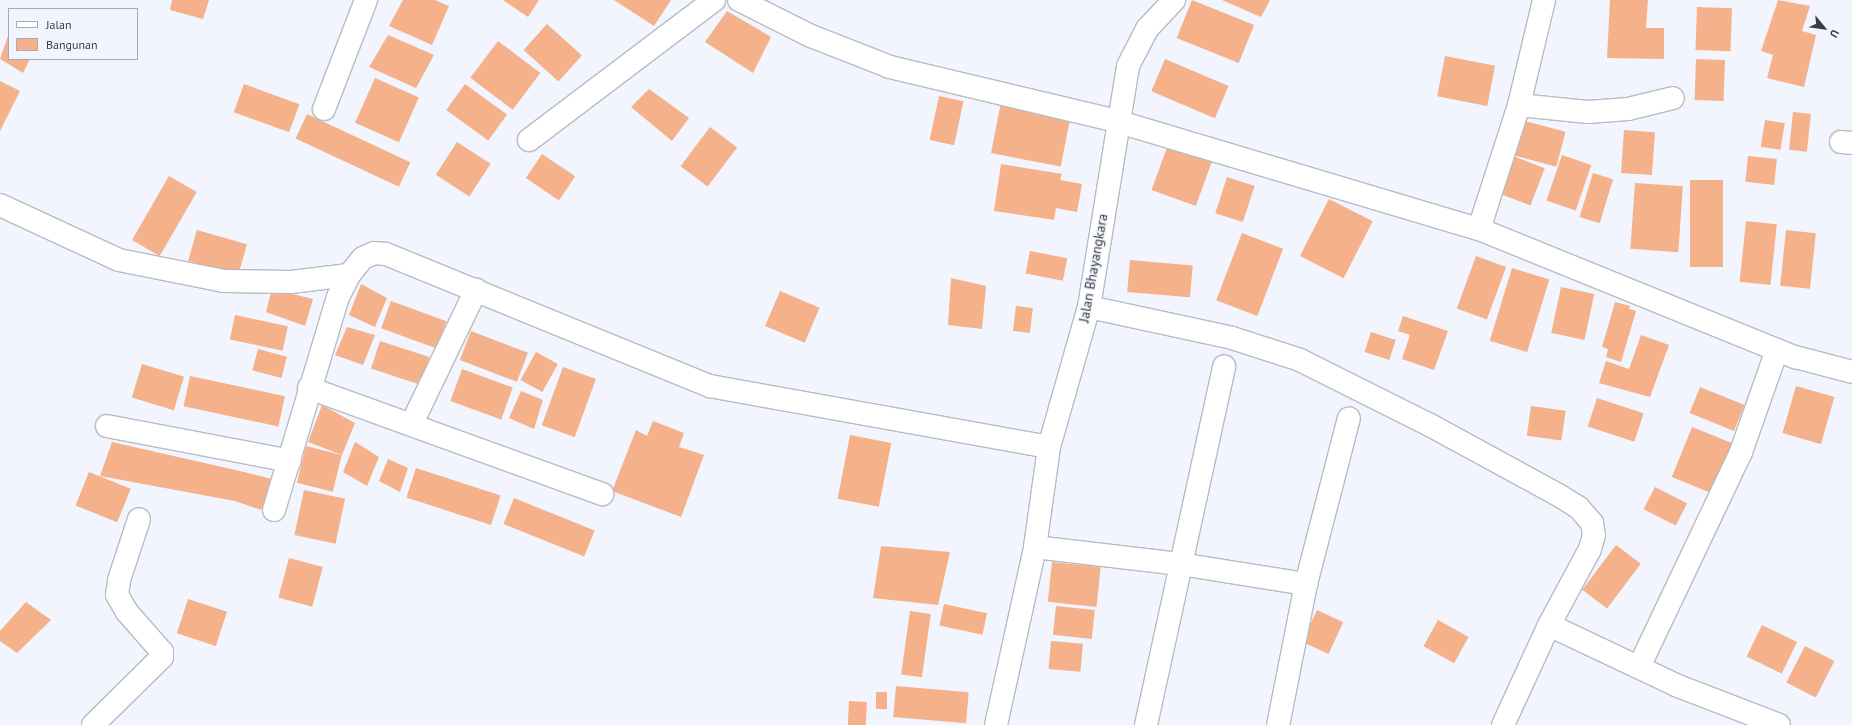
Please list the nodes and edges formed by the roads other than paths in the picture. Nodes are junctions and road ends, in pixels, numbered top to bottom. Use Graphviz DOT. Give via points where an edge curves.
graph roads {
  1 [pos="366,0"];
  2 [pos="714,0"];
  3 [pos="739,0"];
  4 [pos="1174,0"];
  5 [pos="1544,0"];
  6 [pos="1674,98"];
  7 [pos="1519,104"];
  8 [pos="324,109"];
  9 [pos="1116,121"];
  10 [pos="529,140"];
  11 [pos="0,205"];
  12 [pos="1479,229"];
  13 [pos="349,275"];
  14 [pos="476,290"];
  15 [pos="1089,307"];
  16 [pos="1777,350"];
  17 [pos="1224,366"];
  18 [pos="1852,372"];
  19 [pos="308,388"];
  20 [pos="1349,418"];
  21 [pos="412,423"];
  22 [pos="107,426"];
  23 [pos="1049,447"];
  24 [pos="290,461"];
  25 [pos="602,494"];
  26 [pos="274,510"];
  27 [pos="139,519"];
  28 [pos="1035,547"];
  29 [pos="1180,564"];
  30 [pos="1306,584"];
  31 [pos="1550,625"];
  32 [pos="1639,667"];
  33 [pos="93,725"];
  34 [pos="996,725"];
  35 [pos="1146,725"];
  36 [pos="1278,725"];
  37 [pos="1503,725"];
  38 [pos="1779,725"];
  1 -- 8 [label="street"];
  2 -- 10 [label="street"];
  3 -- 9 [label="street" via="810,36 890,66"];
  4 -- 9 [label="street, Jalan Bhayangkara" via="1147,29 1128,66"];
  5 -- 7 [label="street"];
  6 -- 7 [label="street" via="1628,109 1588,112"];
  7 -- 12 [label="street"];
  9 -- 12 [label="street"];
  9 -- 15 [label="street, Jalan Bhayangkara"];
  11 -- 13 [label="street" via="119,260 224,281 291,282"];
  12 -- 16 [label="street"];
  13 -- 14 [label="street" via="363,258 374,253 386,254"];
  13 -- 19 [label="street" via="338,297"];
  14 -- 21 [label="street"];
  14 -- 23 [label="street" via="710,386"];
  15 -- 23 [label="street, Jalan Bhayangkara"];
  15 -- 31 [label="street" via="1232,338 1300,360 1430,425 1579,508 1592,523 1594,535 1590,549"];
  16 -- 18 [label="street"];
  16 -- 32 [label="street" via="1741,452"];
  17 -- 29 [label="street"];
  19 -- 21 [label="street"];
  19 -- 24 [label="street"];
  20 -- 30 [label="street"];
  21 -- 25 [label="street"];
  22 -- 24 [label="street"];
  23 -- 28 [label="street, Jalan Bhayangkara"];
  24 -- 26 [label="street"];
  27 -- 33 [label="street" via="119,580 117,595 127,612 162,652 162,657"];
  28 -- 29 [label="street"];
  28 -- 34 [label="street, Jalan Bhayangkara"];
  29 -- 30 [label="street"];
  29 -- 35 [label="street"];
  30 -- 36 [label="street"];
  31 -- 32 [label="street"];
  31 -- 37 [label="street"];
  32 -- 38 [label="street"];
}
